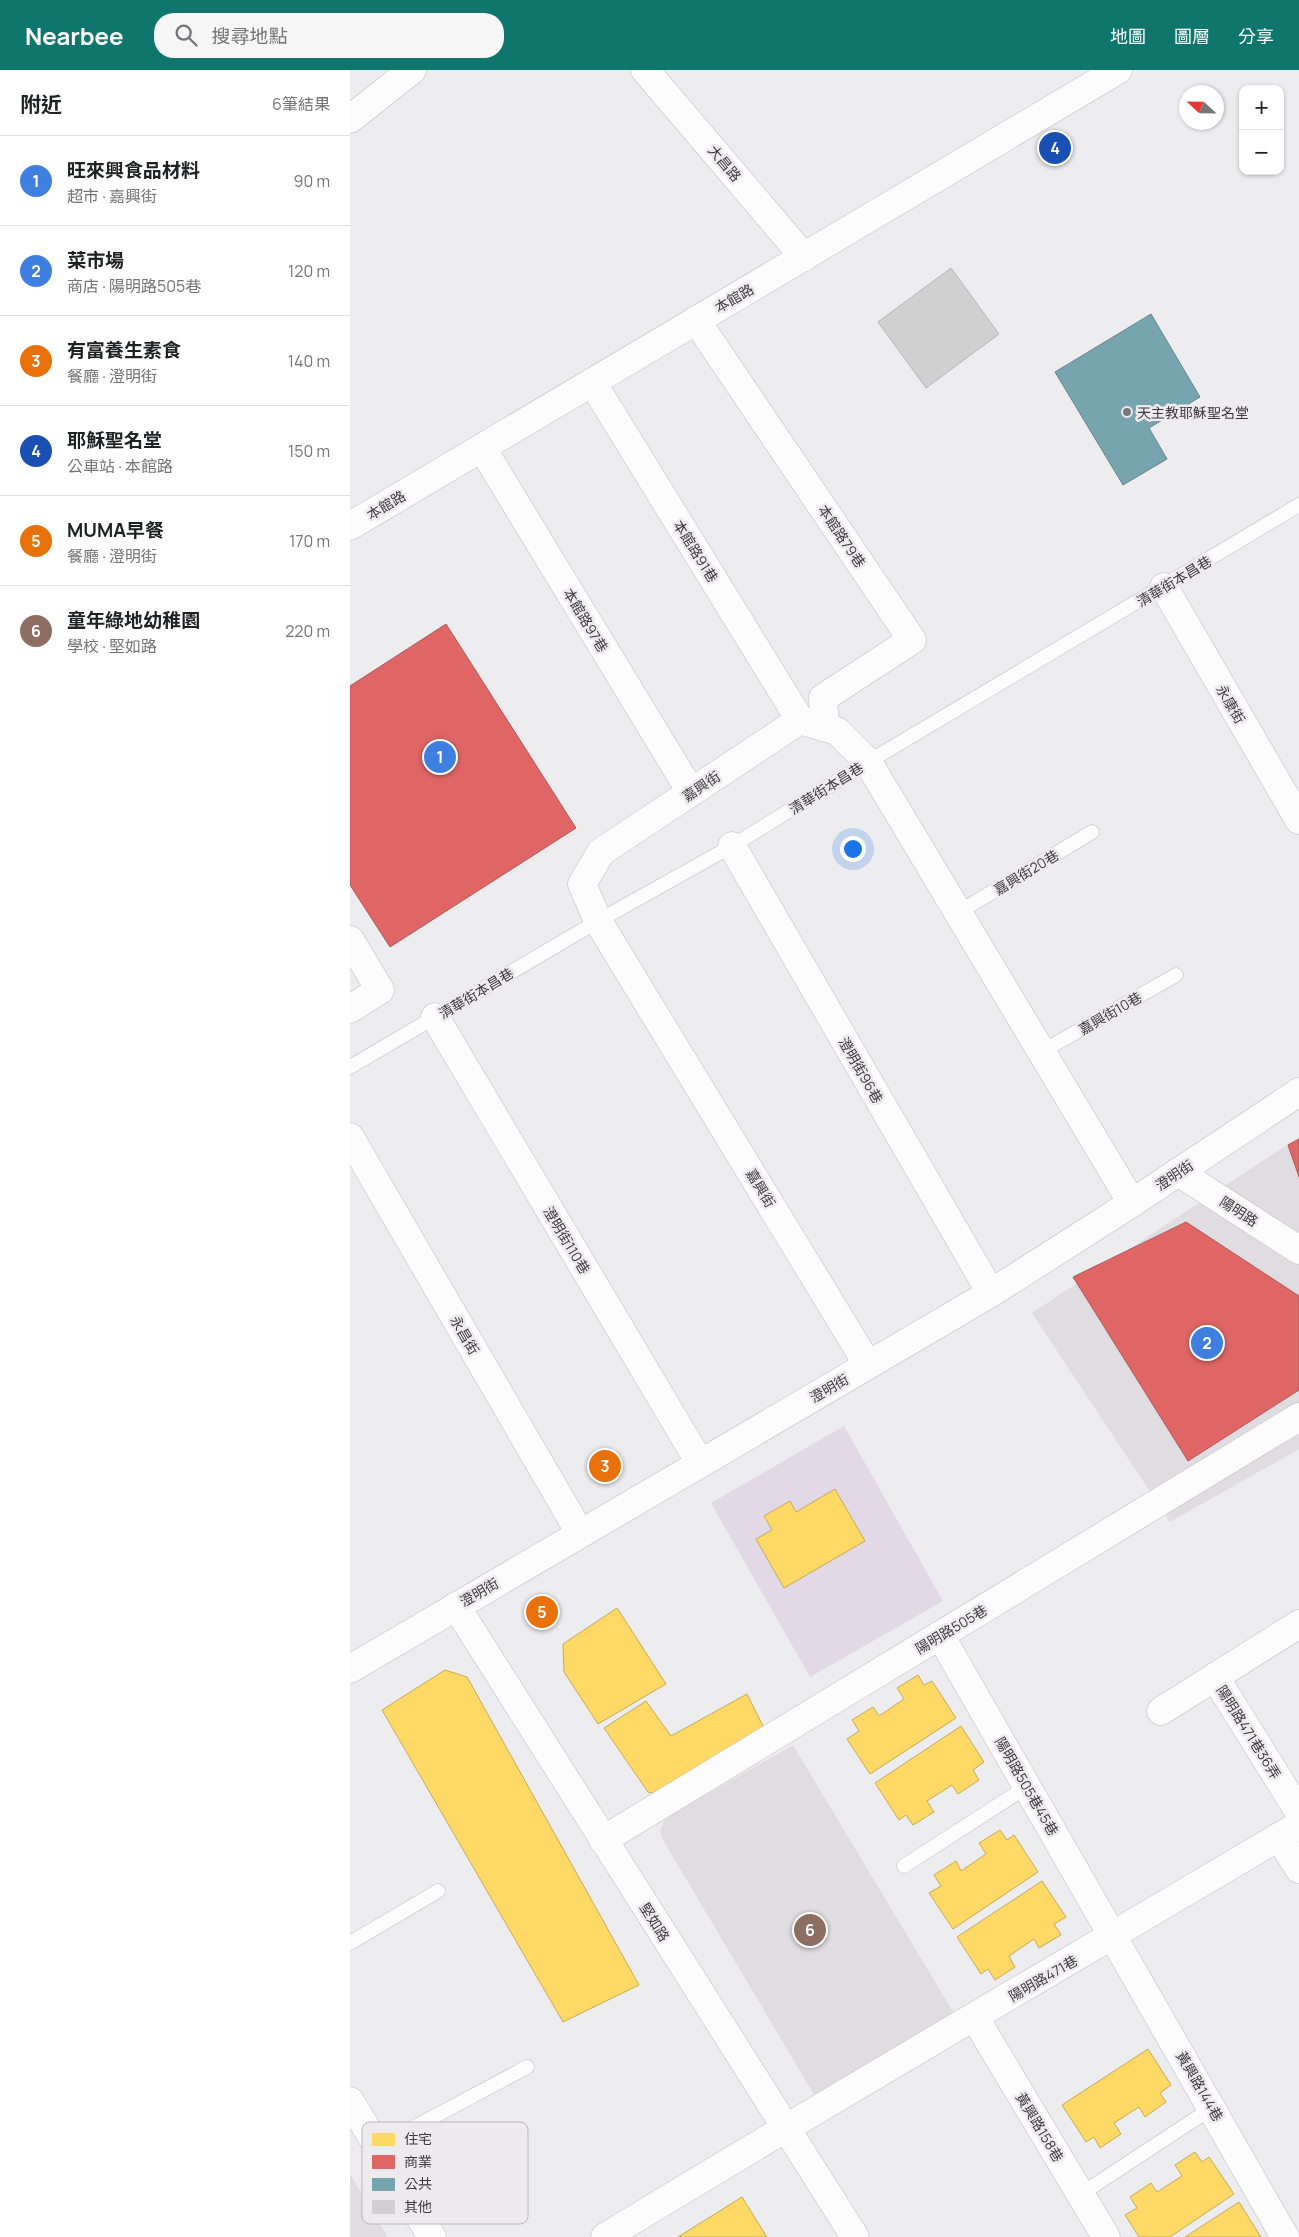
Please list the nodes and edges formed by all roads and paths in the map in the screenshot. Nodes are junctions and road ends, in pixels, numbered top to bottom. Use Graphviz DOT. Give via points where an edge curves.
graph roads {
  1 [pos="412,70"];
  2 [pos="646,70"];
  3 [pos="1118,70"];
  4 [pos="350,119"];
  5 [pos="804,256"];
  6 [pos="696,320"];
  7 [pos="592,382"];
  8 [pos="482,448"];
  9 [pos="1299,505"];
  10 [pos="350,526"];
  11 [pos="1164,587"];
  12 [pos="812,724"];
  13 [pos="868,762"];
  14 [pos="691,792"];
  15 [pos="1299,820"];
  16 [pos="1092,832"];
  17 [pos="732,846"];
  18 [pos="959,912"];
  19 [pos="598,921"];
  20 [pos="350,940"];
  21 [pos="1176,975"];
  22 [pos="350,1009"];
  23 [pos="434,1017"];
  24 [pos="1043,1051"];
  25 [pos="350,1067"];
  26 [pos="1299,1092"];
  27 [pos="350,1137"];
  28 [pos="1178,1172"];
  29 [pos="1132,1203"];
  30 [pos="1299,1250"];
  31 [pos="990,1293"];
  32 [pos="868,1364"];
  33 [pos="1299,1417"];
  34 [pos="700,1463"];
  35 [pos="580,1533"];
  36 [pos="456,1606"];
  37 [pos="1299,1624"];
  38 [pos="940,1635"];
  39 [pos="350,1669"];
  40 [pos="1215,1677"];
  41 [pos="1161,1710"];
  42 [pos="1028,1786"];
  43 [pos="1299,1812"];
  44 [pos="1289,1831"];
  45 [pos="603,1840"];
  46 [pos="904,1866"];
  47 [pos="1299,1869"];
  48 [pos="438,1891"];
  49 [pos="1114,1936"];
  50 [pos="350,1943"];
  51 [pos="975,2018"];
  52 [pos="527,2067"];
  53 [pos="350,2101"];
  54 [pos="1212,2108"];
  55 [pos="362,2122"];
  56 [pos="424,2122"];
  57 [pos="785,2127"];
  58 [pos="1080,2194"];
  59 [pos="424,2224"];
  60 [pos="432,2237"];
  61 [pos="605,2237"];
  62 [pos="855,2237"];
  63 [pos="1106,2237"];
  64 [pos="1285,2237"];
  1 -- 4 [label="street"];
  2 -- 5 [label="street, 大昌路"];
  3 -- 5 [label="street, 本館路"];
  5 -- 6 [label="street, 本館路"];
  6 -- 7 [label="street, 本館路"];
  6 -- 12 [label="street, 本館路79巷" via="912,640 823,698"];
  7 -- 8 [label="street, 本館路"];
  7 -- 12 [label="street, 本館路91巷"];
  8 -- 10 [label="street, 本館路"];
  8 -- 14 [label="street, 本館路97巷"];
  9 -- 11 [label="lane, 清華街本昌巷"];
  11 -- 13 [label="lane, 清華街本昌巷"];
  11 -- 15 [label="street, 永康街"];
  12 -- 13 [label="street" via="837,731"];
  12 -- 14 [label="street, 嘉興街"];
  13 -- 17 [label="lane, 清華街本昌巷"];
  13 -- 18 [label="street"];
  14 -- 19 [label="street, 嘉興街" via="601,852 582,884"];
  16 -- 18 [label="lane, 嘉興街20巷"];
  17 -- 19 [label="lane, 清華街本昌巷"];
  17 -- 31 [label="street, 澄明街96巷"];
  18 -- 24 [label="street"];
  19 -- 23 [label="lane, 清華街本昌巷"];
  19 -- 32 [label="street, 嘉興街"];
  20 -- 22 [label="street" via="380,990"];
  21 -- 24 [label="lane, 嘉興街10巷"];
  23 -- 25 [label="lane, 清華街本昌巷"];
  23 -- 34 [label="street, 澄明街110巷"];
  24 -- 29 [label="street"];
  26 -- 28 [label="street, 澄明街"];
  27 -- 35 [label="street, 永昌街"];
  28 -- 29 [label="street, 澄明街"];
  28 -- 30 [label="street, 陽明路"];
  29 -- 31 [label="street, 澄明街"];
  31 -- 32 [label="street, 澄明街"];
  32 -- 34 [label="street, 澄明街"];
  33 -- 38 [label="street, 陽明路505巷"];
  34 -- 35 [label="street, 澄明街"];
  35 -- 36 [label="street, 澄明街"];
  36 -- 39 [label="street, 澄明街"];
  36 -- 45 [label="street, 堅如路"];
  37 -- 40 [label="street, 陽明路471巷36弄"];
  38 -- 42 [label="street, 陽明路505巷45巷"];
  38 -- 45 [label="street, 陽明路505巷"];
  40 -- 41 [label="street, 陽明路471巷36弄"];
  40 -- 43 [label="street, 陽明路471巷36弄"];
  42 -- 46 [label="lane"];
  42 -- 49 [label="street, 陽明路505巷45巷"];
  44 -- 47 [label="street"];
  44 -- 49 [label="street, 陽明路471巷"];
  45 -- 57 [label="street, 堅如路"];
  48 -- 50 [label="lane"];
  49 -- 51 [label="street, 陽明路471巷"];
  49 -- 54 [label="street, 黃興路144巷"];
  51 -- 57 [label="street, 陽明路471巷"];
  51 -- 58 [label="street, 黃興路158巷"];
  52 -- 56 [label="lane"];
  53 -- 55 [label="street"];
  54 -- 58 [label="lane"];
  54 -- 64 [label="street, 黃興路144巷"];
  57 -- 61 [label="street, 陽明路471巷"];
  57 -- 62 [label="street, 堅如路"];
  58 -- 63 [label="street, 黃興路158巷"];
  59 -- 60 [label="street"];
}
